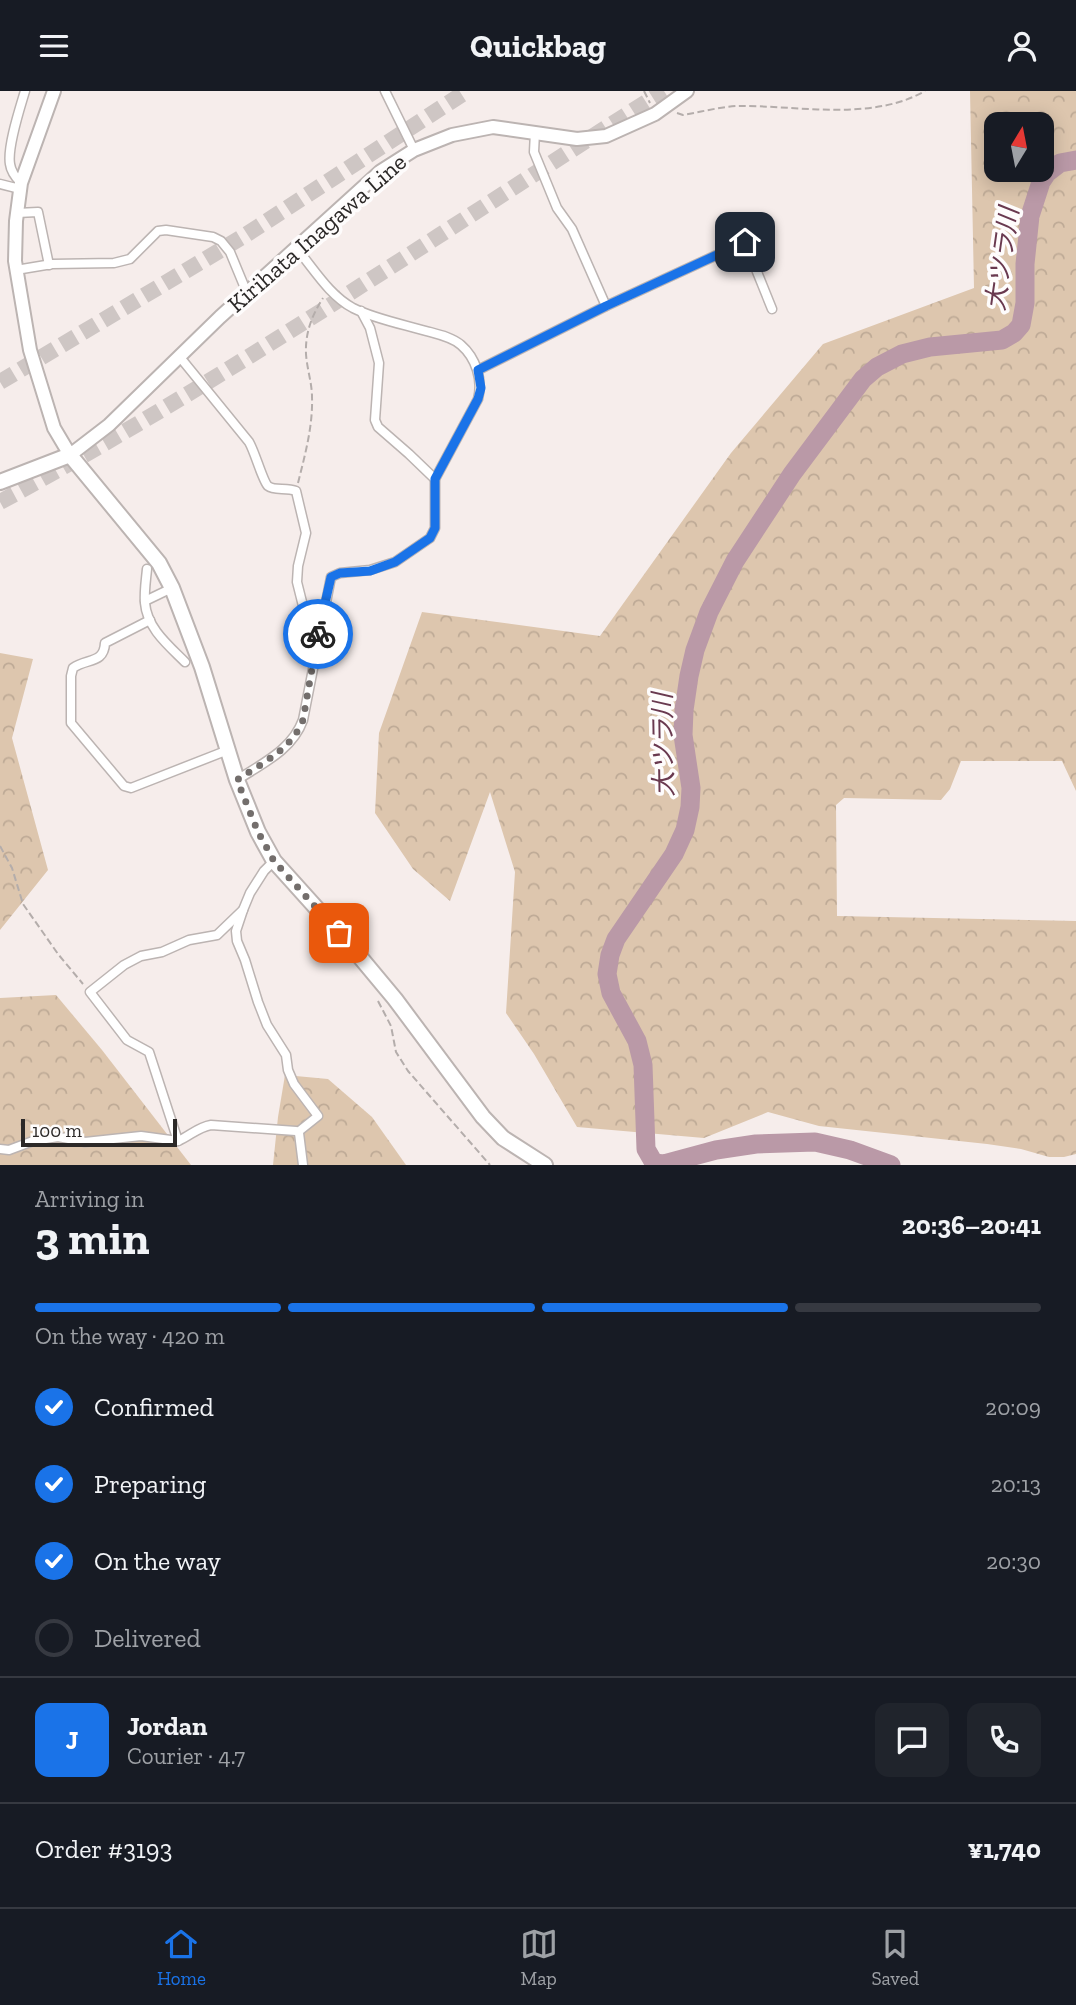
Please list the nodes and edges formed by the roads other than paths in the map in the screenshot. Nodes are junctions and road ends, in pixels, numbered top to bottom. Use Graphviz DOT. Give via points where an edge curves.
graph roads {
  1 [pos="25,91"];
  2 [pos="54,91"];
  3 [pos="385,91"];
  4 [pos="687,91"];
  5 [pos="535,132"];
  6 [pos="414,149"];
  7 [pos="0,184"];
  8 [pos="21,186"];
  9 [pos="17,213"];
  10 [pos="298,249"];
  11 [pos="49,265"];
  12 [pos="16,270"];
  13 [pos="247,293"];
  14 [pos="606,306"];
  15 [pos="772,309"];
  16 [pos="361,311"];
  17 [pos="179,356"];
  18 [pos="478,370"];
  19 [pos="70,455"];
  20 [pos="435,479"];
  21 [pos="0,482"];
  22 [pos="147,569"];
  23 [pos="172,588"];
  24 [pos="145,601"];
  25 [pos="150,620"];
  26 [pos="317,641"];
  27 [pos="185,662"];
  28 [pos="228,750"];
  29 [pos="237,780"];
  30 [pos="274,861"];
  31 [pos="243,910"];
  32 [pos="298,1132"];
  33 [pos="178,1141"];
  34 [pos="0,1149"];
  35 [pos="522,1159"];
  36 [pos="303,1165"];
  37 [pos="545,1165"];
  1 -- 8 [label="street" via="9,162"];
  2 -- 8 [label="main road"];
  3 -- 6 [label="street"];
  4 -- 5 [label="main road, Kirihata Inagawa Line" via="659,111 606,136 577,139"];
  5 -- 6 [label="main road, Kirihata Inagawa Line" via="493,128 452,135"];
  5 -- 14 [label="street" via="534,152"];
  6 -- 10 [label="main road, Kirihata Inagawa Line" via="381,171"];
  7 -- 8 [label="street"];
  8 -- 9 [label="main road"];
  9 -- 11 [label="street" via="38,212"];
  9 -- 12 [label="main road"];
  10 -- 13 [label="main road, Kirihata Inagawa Line"];
  10 -- 16 [label="street" via="328,288"];
  11 -- 12 [label="street"];
  11 -- 13 [label="street" via="114,263 130,258 166,230 221,241"];
  12 -- 19 [label="main road" via="30,350 54,428"];
  13 -- 17 [label="main road, Kirihata Inagawa Line"];
  14 -- 15 [label="street" via="745,242"];
  14 -- 18 [label="street"];
  16 -- 18 [label="street" via="447,337 460,344"];
  16 -- 20 [label="street" via="379,363 378,427"];
  17 -- 19 [label="main road, Kirihata Inagawa Line" via="109,425"];
  17 -- 26 [label="street" via="249,442 267,485 296,491 306,533 297,582"];
  18 -- 20 [label="street" via="478,399"];
  19 -- 21 [label="main road"];
  19 -- 23 [label="main road" via="159,563"];
  20 -- 26 [label="street" via="435,528 430,538 395,562 331,577"];
  22 -- 24 [label="street"];
  23 -- 24 [label="street"];
  23 -- 28 [label="main road"];
  24 -- 25 [label="street"];
  25 -- 27 [label="street" via="160,639"];
  25 -- 28 [label="street" via="105,643 102,657 73,668 71,723 124,786"];
  26 -- 29 [label="street" via="298,733 288,746"];
  28 -- 29 [label="main road"];
  29 -- 30 [label="main road"];
  30 -- 31 [label="street"];
  30 -- 35 [label="main road" via="381,982 483,1117"];
  31 -- 32 [label="street" via="237,941 258,1002 286,1055 294,1084 318,1116"];
  31 -- 33 [label="street" via="217,935 141,956 90,992 127,1040 149,1052"];
  32 -- 33 [label="street" via="211,1125"];
  32 -- 36 [label="street"];
  33 -- 34 [label="street" via="141,1136 85,1142 58,1137"];
  35 -- 37 [label="main road"];
}
